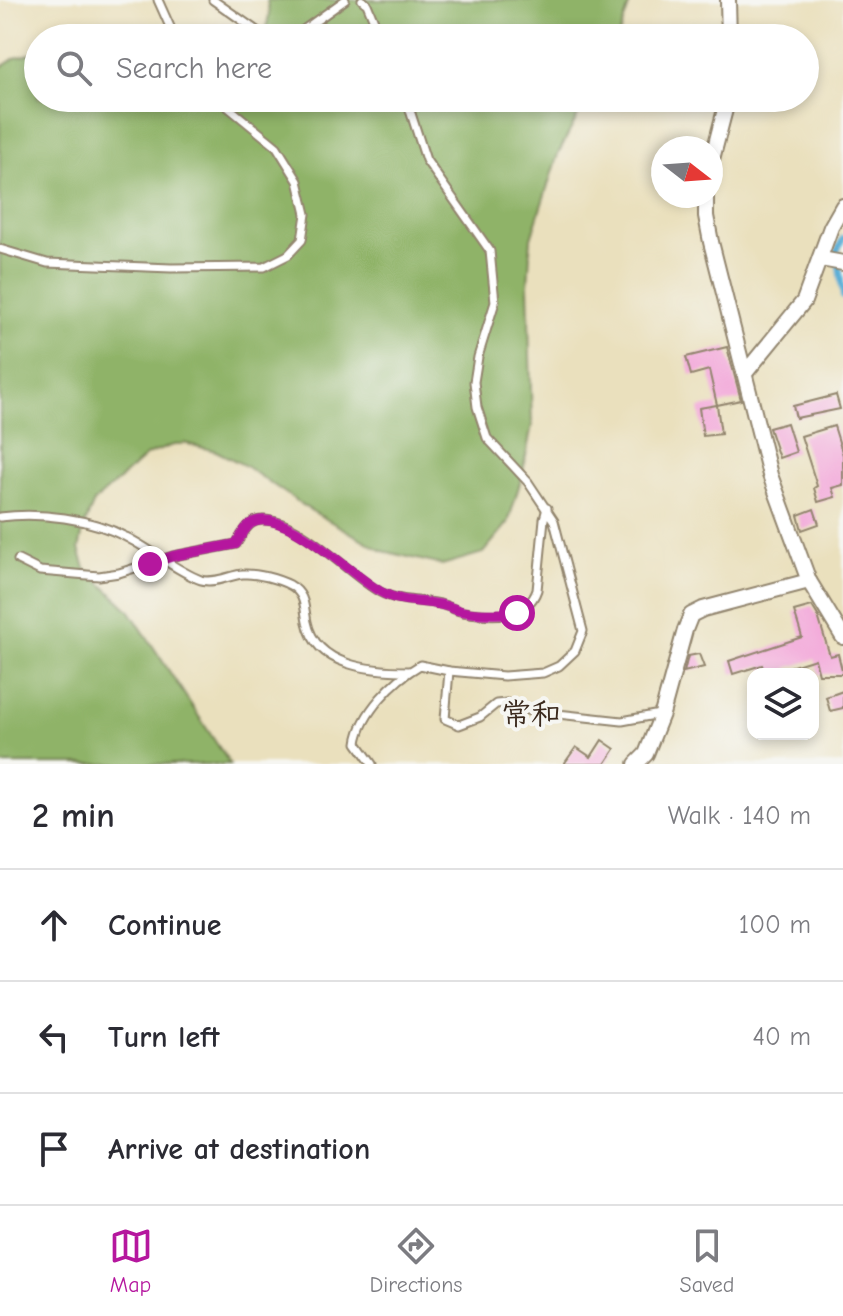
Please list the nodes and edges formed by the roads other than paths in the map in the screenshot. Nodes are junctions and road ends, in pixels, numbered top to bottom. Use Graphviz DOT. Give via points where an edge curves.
graph roads {
  1 [pos="158,0"];
  2 [pos="213,0"];
  3 [pos="345,0"];
  4 [pos="362,0"];
  5 [pos="728,0"];
  6 [pos="169,24"];
  7 [pos="247,24"];
  8 [pos="312,24"];
  9 [pos="375,24"];
  10 [pos="729,24"];
  11 [pos="234,112"];
  12 [pos="411,112"];
  13 [pos="724,112"];
  14 [pos="718,136"];
  15 [pos="843,206"];
  16 [pos="706,208"];
  17 [pos="0,249"];
  18 [pos="823,260"];
  19 [pos="843,263"];
  20 [pos="746,372"];
  21 [pos="547,508"];
  22 [pos="0,517"];
  23 [pos="165,559"];
  24 [pos="18,560"];
  25 [pos="809,581"];
  26 [pos="843,637"];
  27 [pos="409,671"];
  28 [pos="449,671"];
  29 [pos="662,714"];
  30 [pos="372,764"];
  31 [pos="636,764"];
  1 -- 6 [label="lane"];
  2 -- 7 [label="lane"];
  3 -- 8 [label="lane"];
  4 -- 9 [label="lane"];
  5 -- 10 [label="street"];
  11 -- 17 [label="lane" via="277,147 298,181 306,214 302,240 288,255 264,267 171,268 47,263"];
  12 -- 21 [label="lane" via="426,160 490,251 495,302 474,382 487,438"];
  13 -- 14 [label="street"];
  15 -- 18 [label="street"];
  16 -- 20 [label="street"];
  18 -- 19 [label="street"];
  18 -- 20 [label="street" via="804,301"];
  20 -- 25 [label="street" via="770,475"];
  21 -- 23 [label="lane" via="537,590 526,609 517,613 461,612 383,594 321,545 275,522 249,524 236,544"];
  21 -- 28 [label="lane" via="582,619 575,651 559,666 525,677"];
  22 -- 23 [label="lane" via="94,525"];
  23 -- 24 [label="lane" via="99,576 40,571"];
  23 -- 27 [label="lane" via="202,580 245,573 293,586 304,600 307,625 319,646 343,663"];
  25 -- 26 [label="street"];
  25 -- 29 [label="street" via="691,615"];
  27 -- 28 [label="lane" via="420,665"];
  27 -- 30 [label="lane" via="367,713 359,729 357,743"];
  28 -- 29 [label="lane" via="445,719 459,725 507,703 530,711 622,721"];
  29 -- 31 [label="street" via="646,754"];
}
